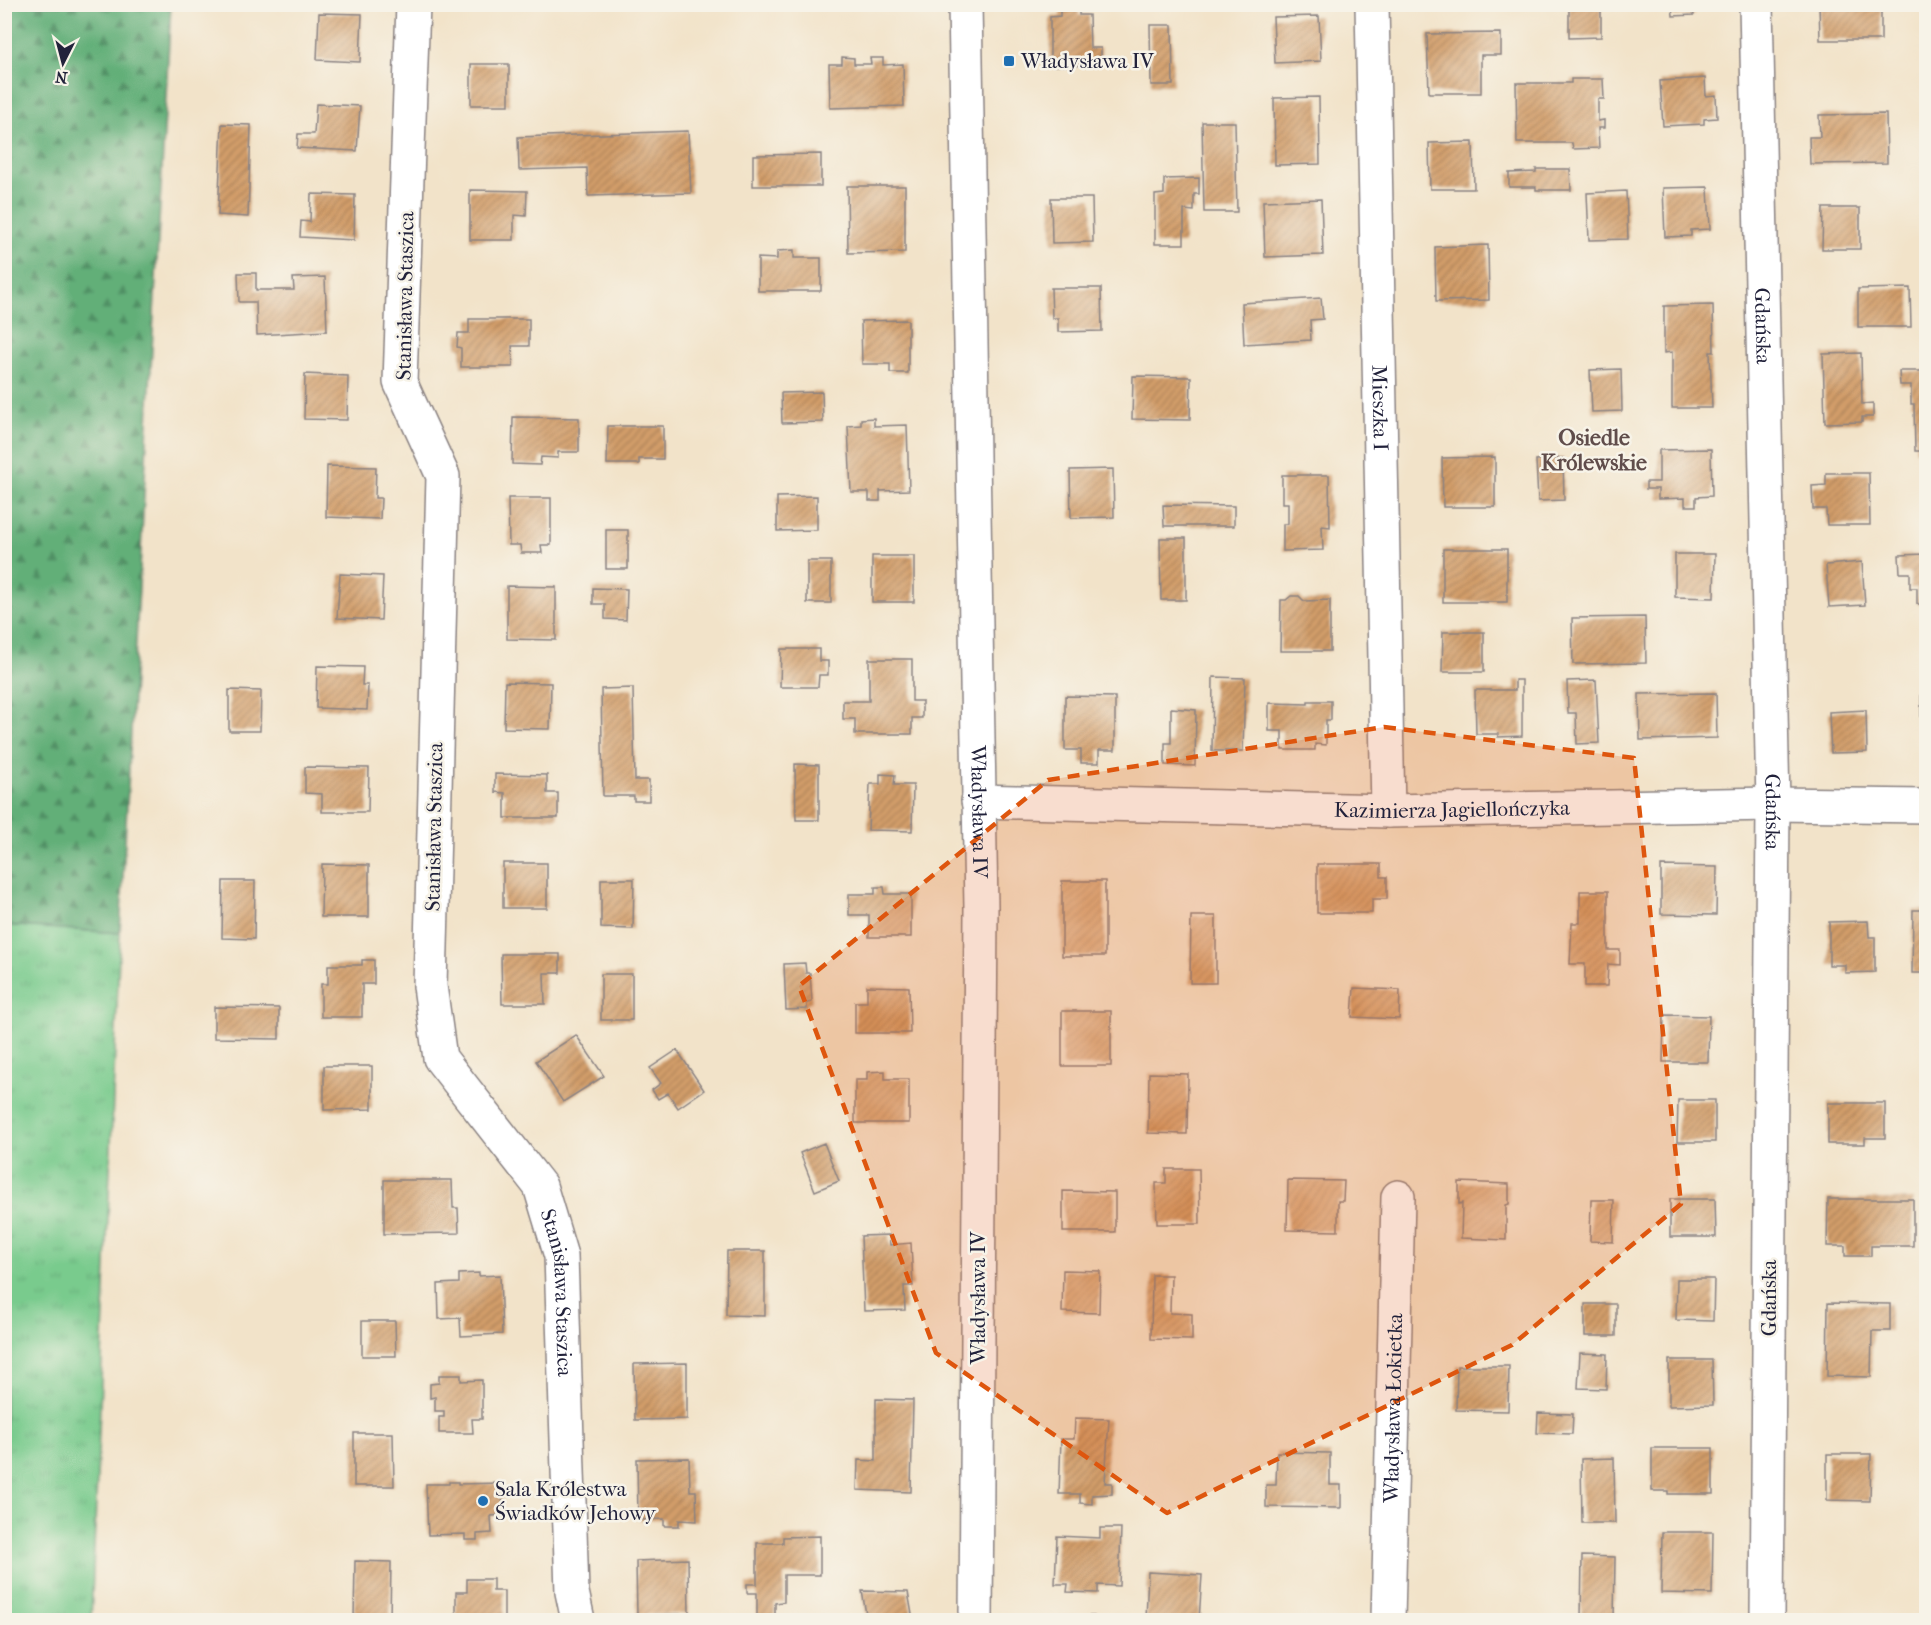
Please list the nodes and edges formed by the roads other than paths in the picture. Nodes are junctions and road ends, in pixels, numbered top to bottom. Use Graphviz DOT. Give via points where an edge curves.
graph roads {
  1 [pos="413,4"];
  2 [pos="965,4"];
  3 [pos="1372,4"];
  4 [pos="1756,4"];
  5 [pos="978,801"];
  6 [pos="1773,804"];
  7 [pos="1926,806"];
  8 [pos="1388,810"];
  9 [pos="1398,1197"];
  10 [pos="578,1620"];
  11 [pos="976,1620"];
  12 [pos="1388,1620"];
  13 [pos="1767,1620"];
  1 -- 10 [label="street, Stanisława Staszica" via="399,382 443,476 430,986 440,1059 540,1186 561,1256 572,1592"];
  2 -- 5 [label="street, Władysława IV"];
  3 -- 8 [label="street, Mieszka I"];
  4 -- 6 [label="street, Gdańska"];
  5 -- 8 [label="street, Kazimierza Jagiellończyka"];
  5 -- 11 [label="street, Władysława IV" via="981,920"];
  6 -- 7 [label="street, Kazimierza Jagiellończyka"];
  6 -- 8 [label="street, Kazimierza Jagiellończyka"];
  6 -- 13 [label="street, Gdańska"];
  9 -- 12 [label="street, Władysława Łokietka"];
}
